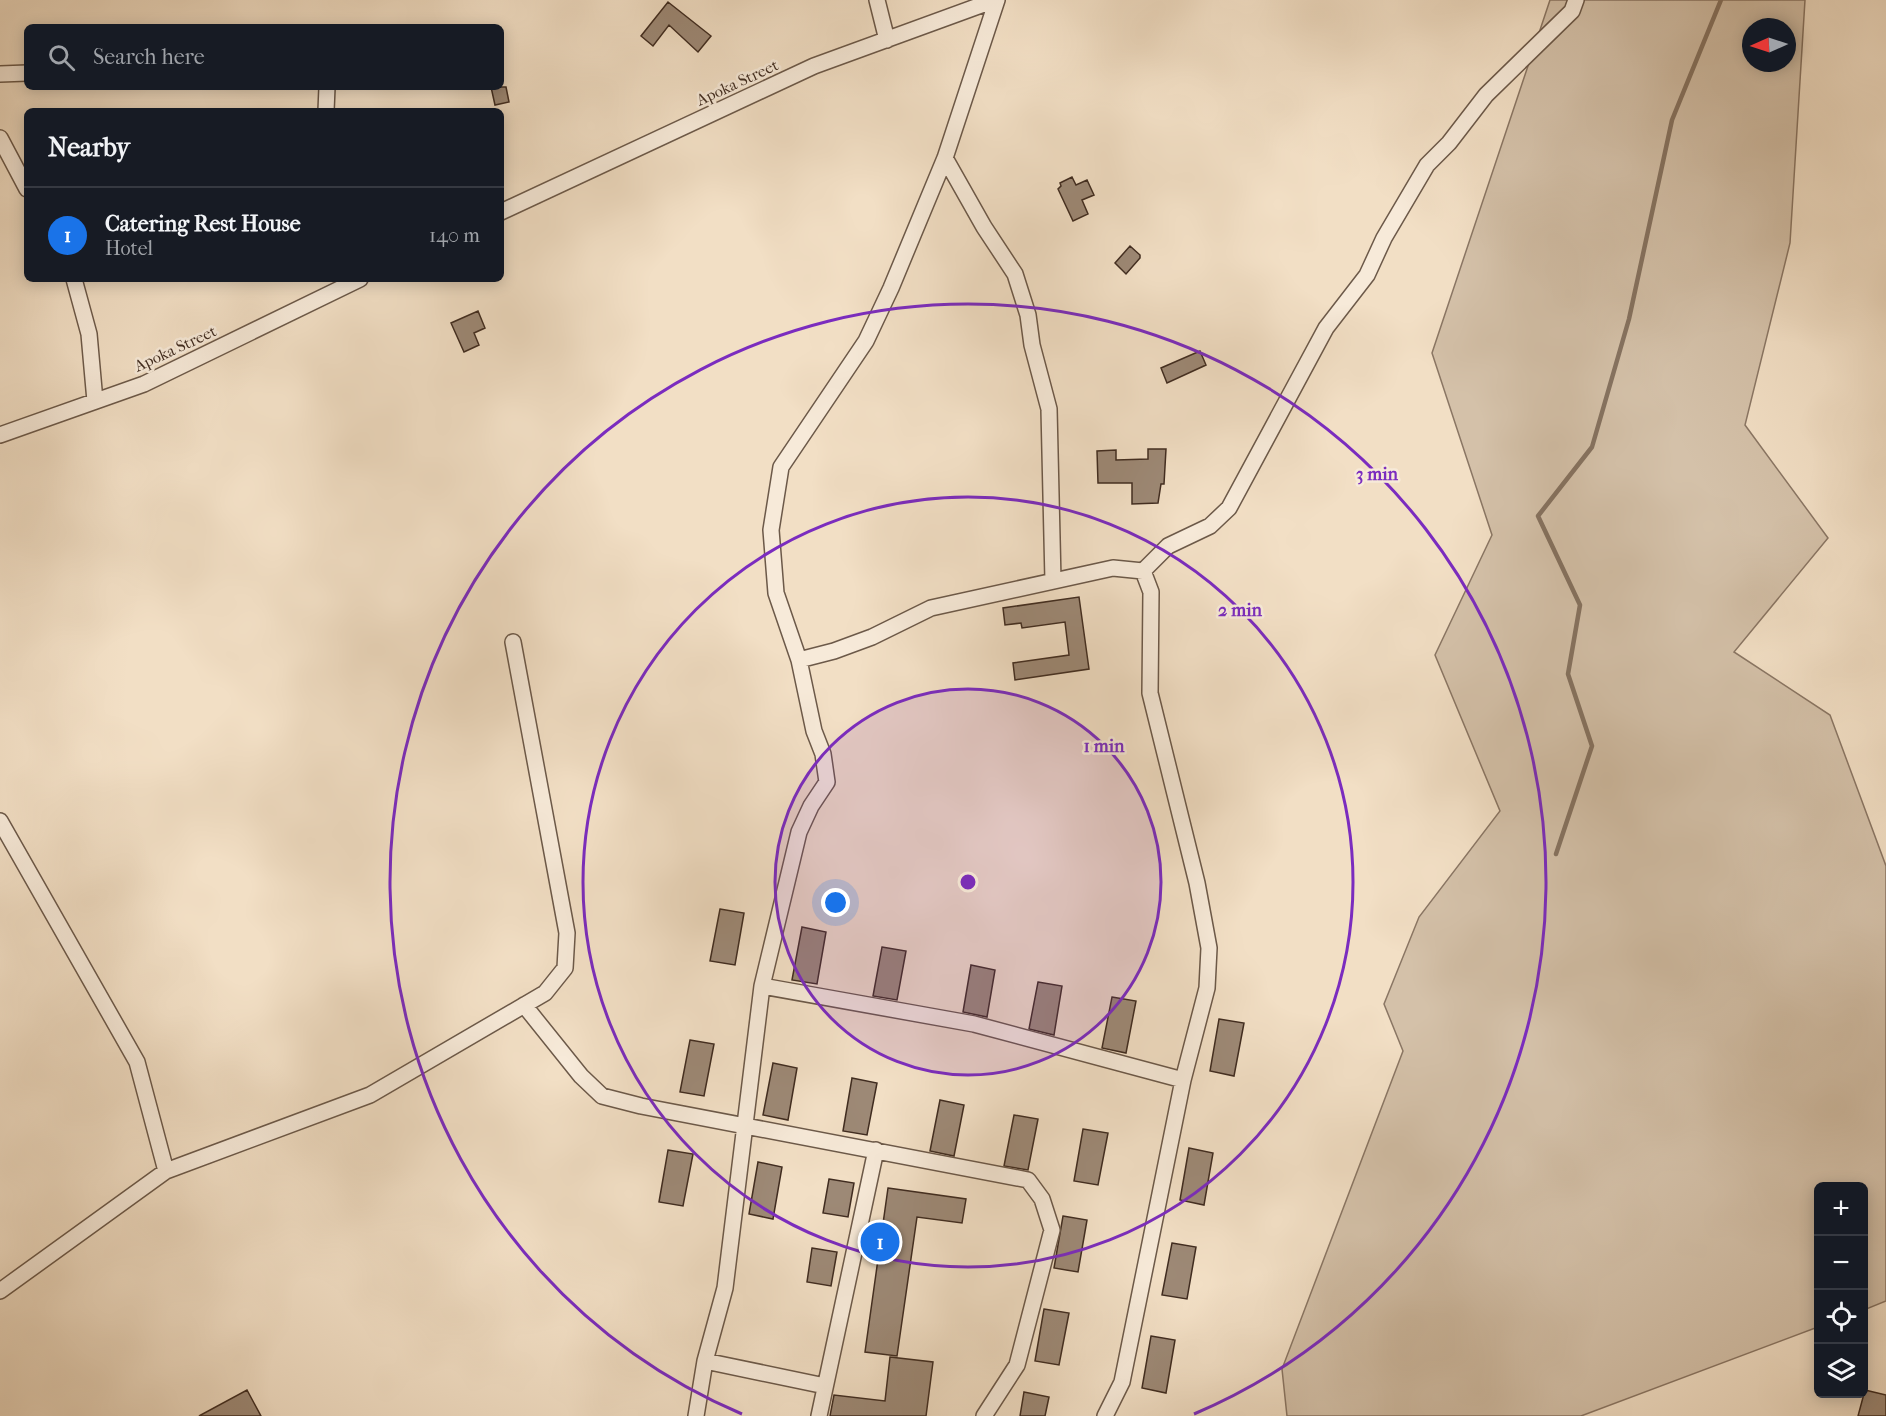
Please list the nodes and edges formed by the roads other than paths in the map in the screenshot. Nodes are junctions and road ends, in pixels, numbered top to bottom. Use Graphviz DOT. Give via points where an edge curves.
graph roads {
  1 [pos="877,0"];
  2 [pos="996,0"];
  3 [pos="1576,0"];
  4 [pos="887,40"];
  5 [pos="24,73"];
  6 [pos="0,74"];
  7 [pos="327,90"];
  8 [pos="326,108"];
  9 [pos="0,138"];
  10 [pos="945,158"];
  11 [pos="24,183"];
  12 [pos="504,211"];
  13 [pos="75,282"];
  14 [pos="354,282"];
  15 [pos="96,401"];
  16 [pos="0,435"];
  17 [pos="1143,571"];
  18 [pos="1053,581"];
  19 [pos="513,642"];
  20 [pos="799,660"];
  21 [pos="0,821"];
  22 [pos="762,986"];
  23 [pos="524,1005"];
  24 [pos="1183,1080"];
  25 [pos="744,1124"];
  26 [pos="876,1150"];
  27 [pos="166,1171"];
  28 [pos="0,1291"];
  29 [pos="705,1361"];
  30 [pos="825,1386"];
  31 [pos="696,1416"];
  32 [pos="819,1416"];
  33 [pos="984,1416"];
  34 [pos="1105,1416"];
  1 -- 4 [label="street"];
  2 -- 4 [label="street, Apoka Street"];
  2 -- 10 [label="street"];
  3 -- 17 [label="street" via="1572,11 1486,95 1427,165 1367,275 1326,328 1229,508 1210,526 1168,546"];
  4 -- 12 [label="street, Apoka Street" via="814,66"];
  5 -- 6 [label="street"];
  7 -- 8 [label="street"];
  9 -- 11 [label="street"];
  10 -- 18 [label="street" via="1015,274 1028,315 1049,409"];
  10 -- 20 [label="street" via="866,341 781,467 771,530 776,593"];
  13 -- 15 [label="street" via="89,334"];
  14 -- 15 [label="street, Apoka Street" via="144,384"];
  15 -- 16 [label="street, Apoka Street"];
  17 -- 18 [label="street" via="1113,568"];
  17 -- 24 [label="street" via="1151,592 1150,693 1209,948 1207,988"];
  18 -- 20 [label="street" via="931,608 872,637"];
  19 -- 23 [label="street" via="567,933 565,968 545,993"];
  20 -- 22 [label="street" via="827,782 799,832"];
  21 -- 27 [label="street" via="136,1062"];
  22 -- 24 [label="street" via="974,1024"];
  22 -- 25 [label="street"];
  23 -- 25 [label="street" via="602,1096"];
  23 -- 27 [label="street" via="370,1095"];
  24 -- 34 [label="street" via="1122,1382"];
  25 -- 26 [label="street"];
  25 -- 29 [label="street" via="725,1288"];
  26 -- 30 [label="street"];
  26 -- 33 [label="street" via="1028,1180 1042,1199 1052,1230 1017,1365"];
  27 -- 28 [label="street"];
  29 -- 30 [label="street"];
  29 -- 31 [label="street"];
  30 -- 32 [label="street"];
}
